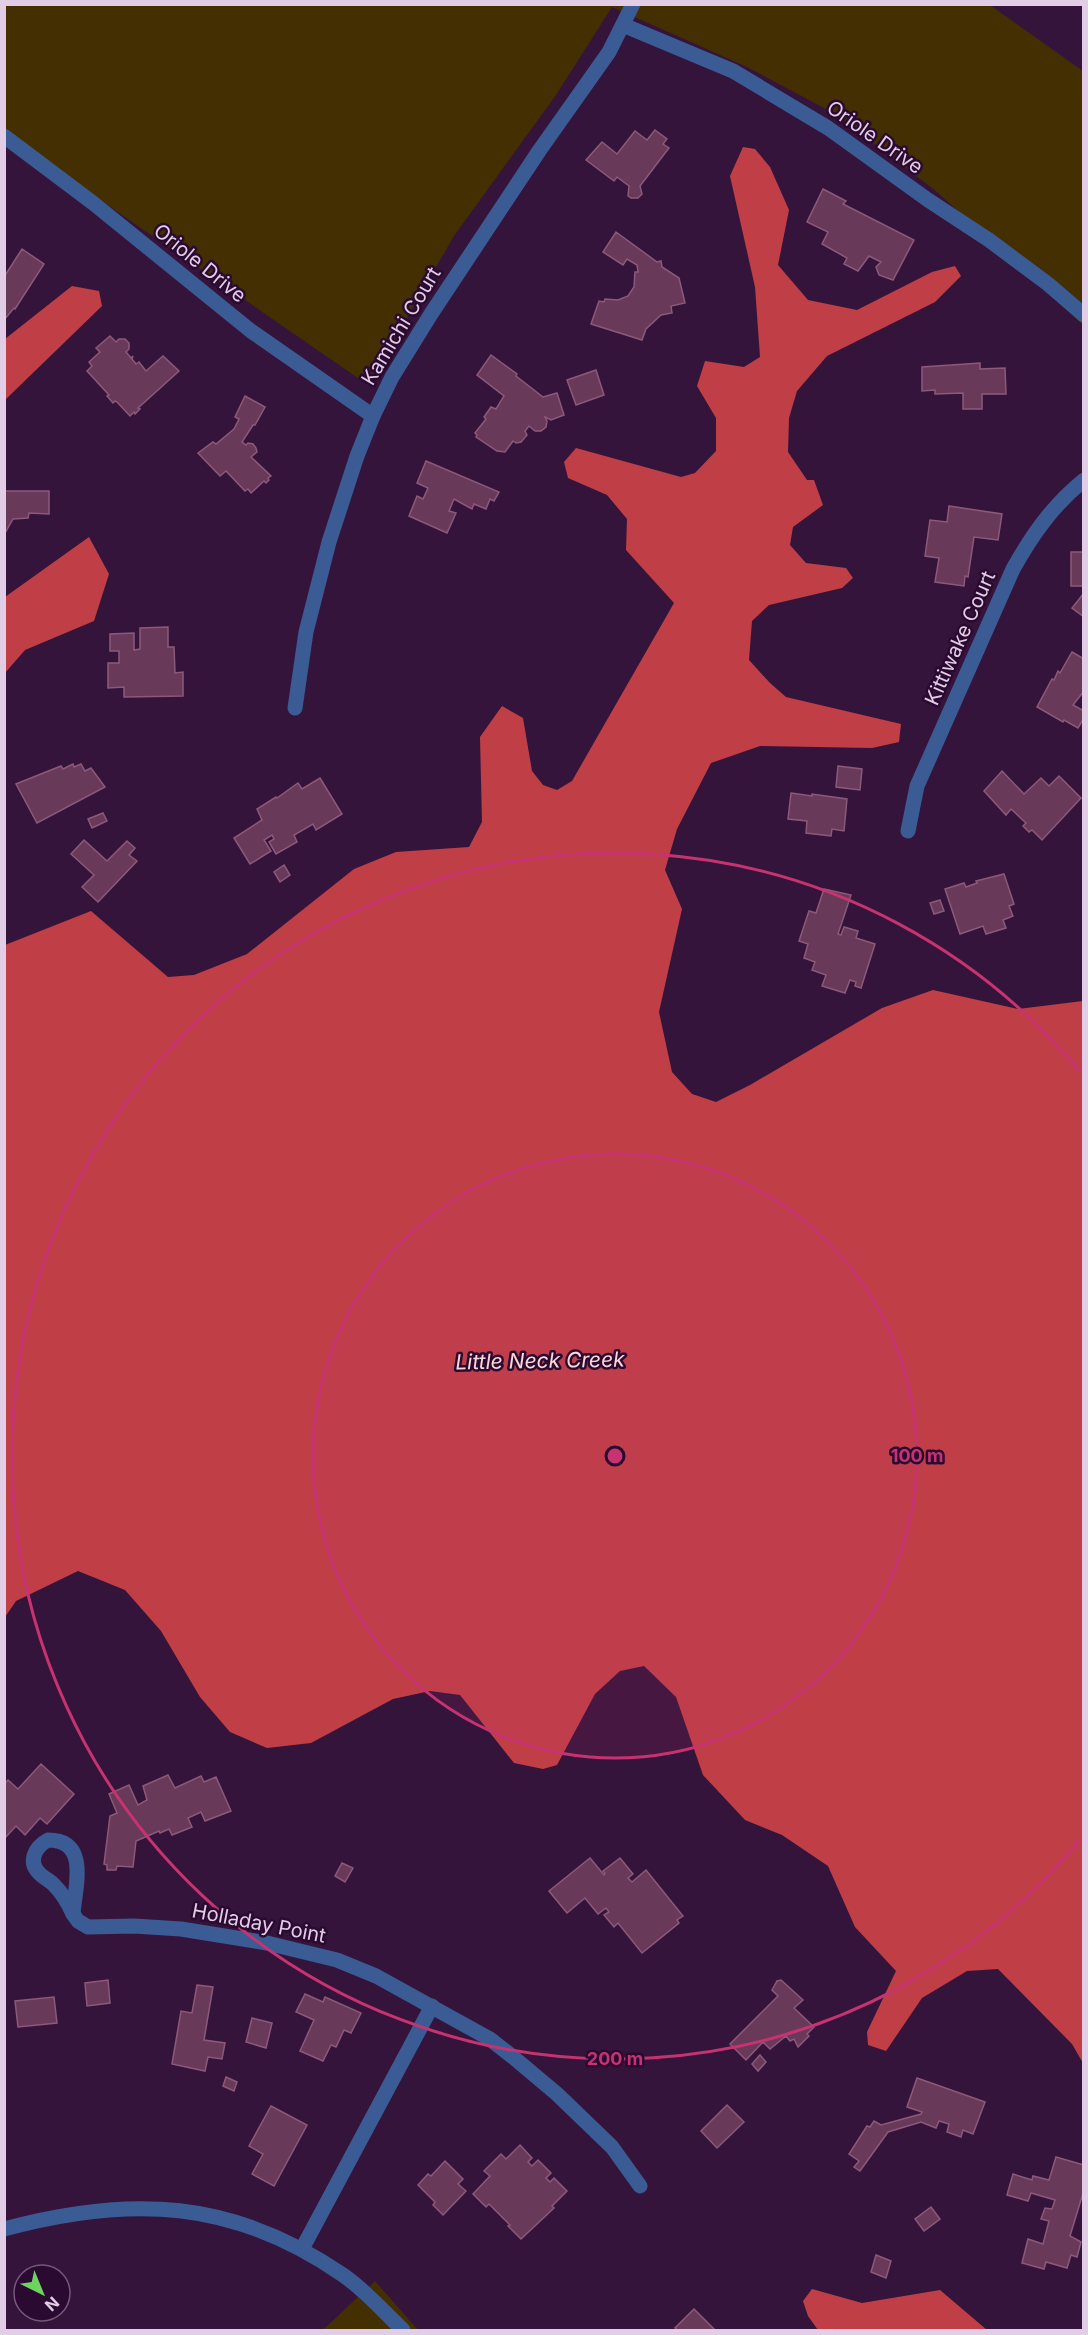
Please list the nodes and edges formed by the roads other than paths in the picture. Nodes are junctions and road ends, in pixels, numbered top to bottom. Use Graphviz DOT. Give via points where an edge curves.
graph roads {
  1 [pos="633,4"];
  2 [pos="623,25"];
  3 [pos="4,136"];
  4 [pos="1083,315"];
  5 [pos="373,416"];
  6 [pos="1083,480"];
  7 [pos="295,708"];
  8 [pos="908,831"];
  9 [pos="73,1914"];
  10 [pos="432,2006"];
  11 [pos="640,2186"];
  12 [pos="4,2229"];
  13 [pos="302,2249"];
  14 [pos="403,2331"];
  1 -- 2 [label="street, Kamichi Court"];
  2 -- 4 [label="street, Oriole Drive" via="733,71 828,128 989,240"];
  2 -- 5 [label="street, Kamichi Court" via="609,52 431,314"];
  3 -- 5 [label="street, Oriole Drive" via="251,331"];
  5 -- 7 [label="street, Kamichi Court" via="329,542 306,632"];
  6 -- 8 [label="street, Kittiwake Court" via="1052,510 1013,569 917,786"];
  9 -- 9 [label="street" via="64,1896 38,1873 34,1864 34,1853 48,1840 68,1844 77,1858"];
  9 -- 10 [label="street, Holladay Point" via="88,1927 181,1929 267,1943 337,1960"];
  10 -- 11 [label="street, Holladay Point" via="490,2039 557,2094 612,2147"];
  10 -- 13 [label="street"];
  12 -- 13 [label="street" via="85,2211 189,2211 243,2224"];
  13 -- 14 [label="street" via="345,2276"];
}
